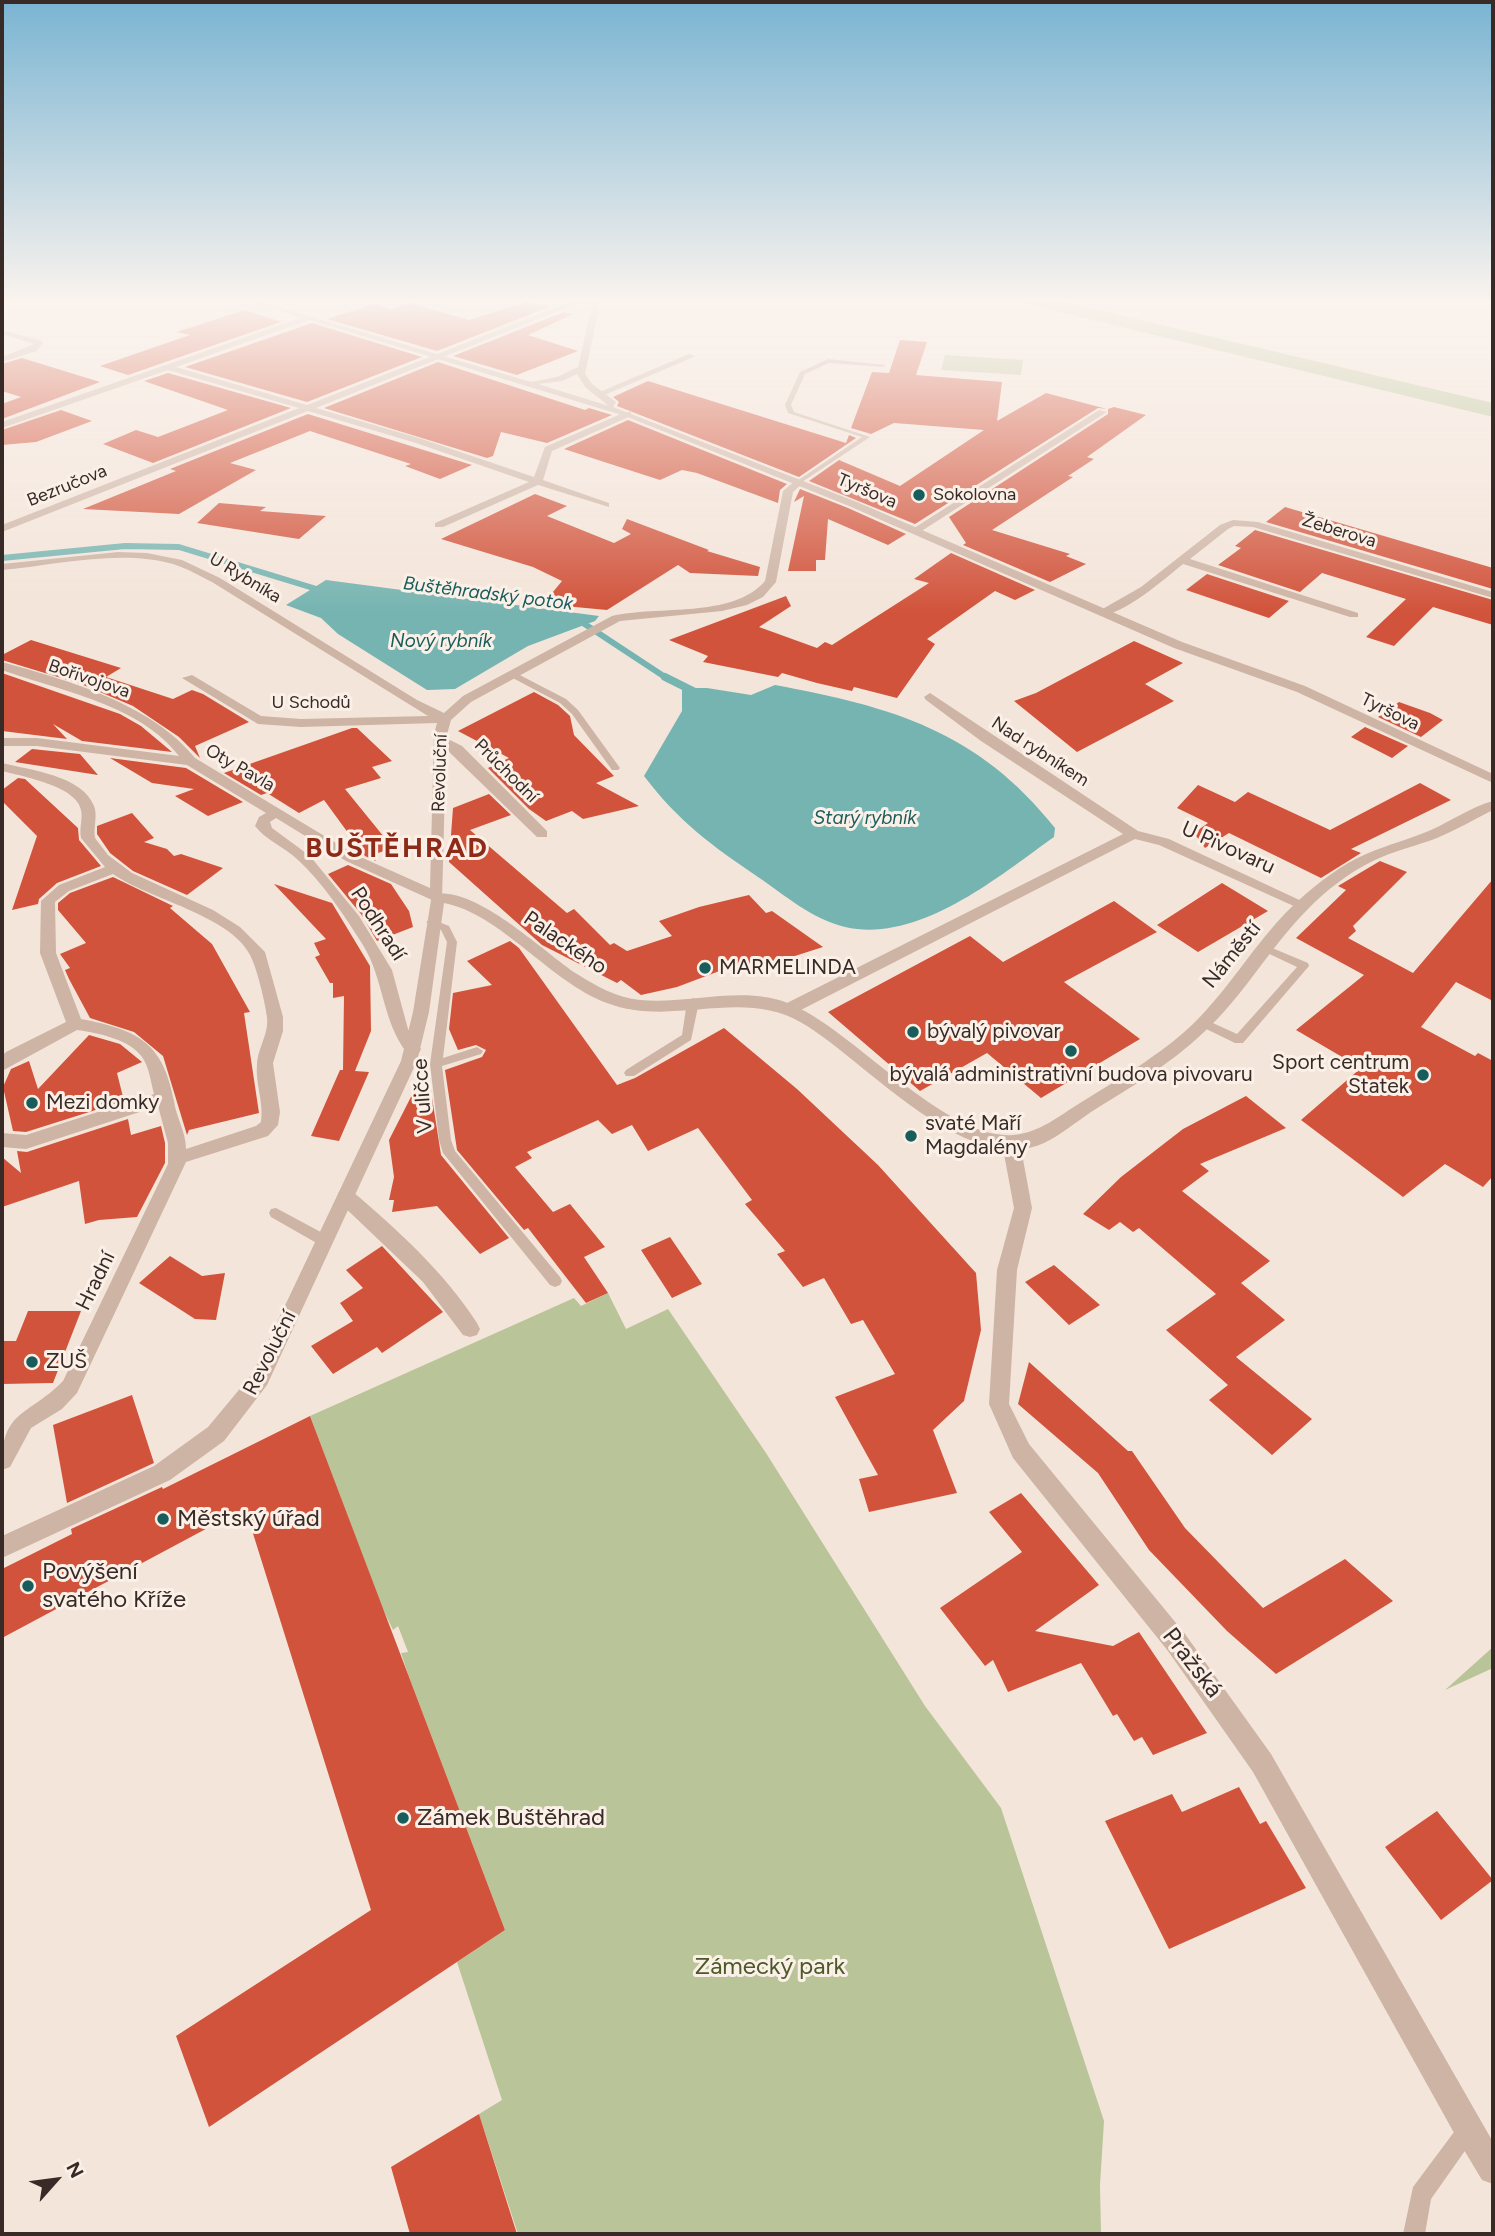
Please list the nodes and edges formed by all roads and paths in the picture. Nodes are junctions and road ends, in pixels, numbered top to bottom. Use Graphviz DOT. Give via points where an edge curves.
graph roads {
  1 [pos="59,404"];
  2 [pos="298,404"];
  3 [pos="314,404"];
  4 [pos="596,404"];
  5 [pos="614,404"];
  6 [pos="788,404"];
  7 [pos="307,407"];
  8 [pos="1102,412"];
  9 [pos="628,414"];
  10 [pos="2,425"];
  11 [pos="537,482"];
  12 [pos="799,482"];
  13 [pos="605,505"];
  14 [pos="439,525"];
  15 [pos="2,529"];
  16 [pos="916,530"];
  17 [pos="1184,561"];
  18 [pos="2,567"];
  19 [pos="1493,595"];
  20 [pos="1103,613"];
  21 [pos="1354,615"];
  22 [pos="2,666"];
  23 [pos="512,674"];
  24 [pos="188,678"];
  25 [pos="930,696"];
  26 [pos="444,719"];
  27 [pos="440,740"];
  28 [pos="2,742"];
  29 [pos="190,761"];
  30 [pos="2,767"];
  31 [pos="615,768"];
  32 [pos="1493,779"];
  33 [pos="1493,805"];
  34 [pos="276,812"];
  35 [pos="542,834"];
  36 [pos="1133,834"];
  37 [pos="115,868"];
  38 [pos="437,897"];
  39 [pos="1303,905"];
  40 [pos="431,922"];
  41 [pos="1265,948"];
  42 [pos="693,1002"];
  43 [pos="789,1009"];
  44 [pos="1204,1023"];
  45 [pos="75,1024"];
  46 [pos="413,1049"];
  47 [pos="477,1051"];
  48 [pos="436,1064"];
  49 [pos="2,1065"];
  50 [pos="630,1073"];
  51 [pos="165,1097"];
  52 [pos="2,1140"];
  53 [pos="1012,1143"];
  54 [pos="178,1158"];
  55 [pos="345,1197"];
  56 [pos="275,1213"];
  57 [pos="325,1241"];
  58 [pos="555,1281"];
  59 [pos="470,1329"];
  60 [pos="2,1460"];
  61 [pos="2,1547"];
  62 [pos="1468,2130"];
  63 [pos="1493,2169"];
  64 [pos="1415,2234"];
  1 -- 10 [label="street"];
  2 -- 7 [label="street"];
  3 -- 7 [label="street, Bezručova"];
  4 -- 9 [label="street, Tyršova"];
  5 -- 9 [label="street"];
  6 -- 12 [label="lane" via="791,413 867,438"];
  7 -- 11 [label="street"];
  7 -- 15 [label="street, Bezručova"];
  8 -- 16 [label="street"];
  9 -- 11 [label="street" via="548,449"];
  9 -- 12 [label="street, Tyršova"];
  11 -- 13 [label="street"];
  11 -- 14 [label="street"];
  12 -- 16 [label="street, Tyršova"];
  12 -- 23 [label="street, Revoluční" via="788,491 770,582 762,592 712,609 616,618"];
  16 -- 20 [label="street, Tyršova"];
  17 -- 19 [label="street, Žeberova" via="1228,524 1246,523"];
  17 -- 20 [label="street, Žeberova"];
  17 -- 21 [label="street"];
  18 -- 26 [label="street, U Rybníka" via="118,555 178,562 216,580"];
  20 -- 32 [label="street, Tyršova" via="1187,649 1301,689"];
  22 -- 29 [label="street, Bořivojova" via="136,713 179,746"];
  23 -- 26 [label="street, Revoluční" via="467,699"];
  23 -- 31 [label="lane" via="563,701"];
  24 -- 26 [label="street, U Schodů" via="258,720"];
  25 -- 36 [label="street, Nad rybníkem"];
  26 -- 27 [label="street, Revoluční"];
  27 -- 35 [label="street, Průchodní" via="457,749"];
  27 -- 38 [label="street, Revoluční"];
  28 -- 29 [label="street, Oty Pavla" via="37,742"];
  29 -- 34 [label="street, Oty Pavla"];
  30 -- 37 [label="street" via="80,796 90,812 88,838"];
  33 -- 39 [label="street, Náměstí" via="1434,834 1368,858"];
  34 -- 38 [label="street, Oty Pavla" via="351,858"];
  34 -- 46 [label="street, Podhradí" via="262,826 307,861 347,910 381,963 392,992 398,1031"];
  36 -- 39 [label="street, U Pivovaru" via="1164,842"];
  36 -- 43 [label="street"];
  37 -- 45 [label="street" via="64,888 47,905 48,953"];
  37 -- 54 [label="street" via="127,879 208,913 252,944 275,1017 265,1063 270,1125"];
  38 -- 40 [label="street, Revoluční"];
  38 -- 42 [label="street, Palackého" via="468,904 562,972 610,999 646,1008"];
  39 -- 41 [label="street, Náměstí"];
  40 -- 46 [label="street, Revoluční"];
  40 -- 48 [label="lane, V uličce" via="445,929 452,942"];
  41 -- 44 [label="street, Náměstí"];
  41 -- 44 [label="lane" via="1304,967 1239,1040"];
  42 -- 43 [label="street, Palackého" via="748,999"];
  42 -- 50 [label="lane" via="687,1037 681,1044"];
  43 -- 53 [label="street, Palackého" via="821,1027 929,1110 984,1137"];
  44 -- 53 [label="street, Náměstí" via="1135,1076 1047,1133"];
  45 -- 49 [label="street"];
  45 -- 51 [label="street" via="143,1047 156,1064"];
  46 -- 55 [label="street, Revoluční"];
  47 -- 48 [label="lane"];
  48 -- 58 [label="lane, V uličce" via="449,1153"];
  51 -- 52 [label="street" via="26,1143"];
  51 -- 54 [label="street"];
  53 -- 62 [label="street, Pražská" via="1024,1198 1007,1270 998,1381 999,1404 1008,1427 1021,1451 1228,1711 1262,1763"];
  54 -- 60 [label="street, Hradní" via="70,1387 55,1403 24,1420"];
  55 -- 57 [label="street, Revoluční"];
  55 -- 59 [label="street" via="457,1308"];
  56 -- 57 [label="lane"];
  57 -- 61 [label="street, Revoluční" via="260,1379 216,1434 162,1473"];
  62 -- 63 [label="street, Pražská"];
  62 -- 64 [label="lane" via="1421,2195"];
}
